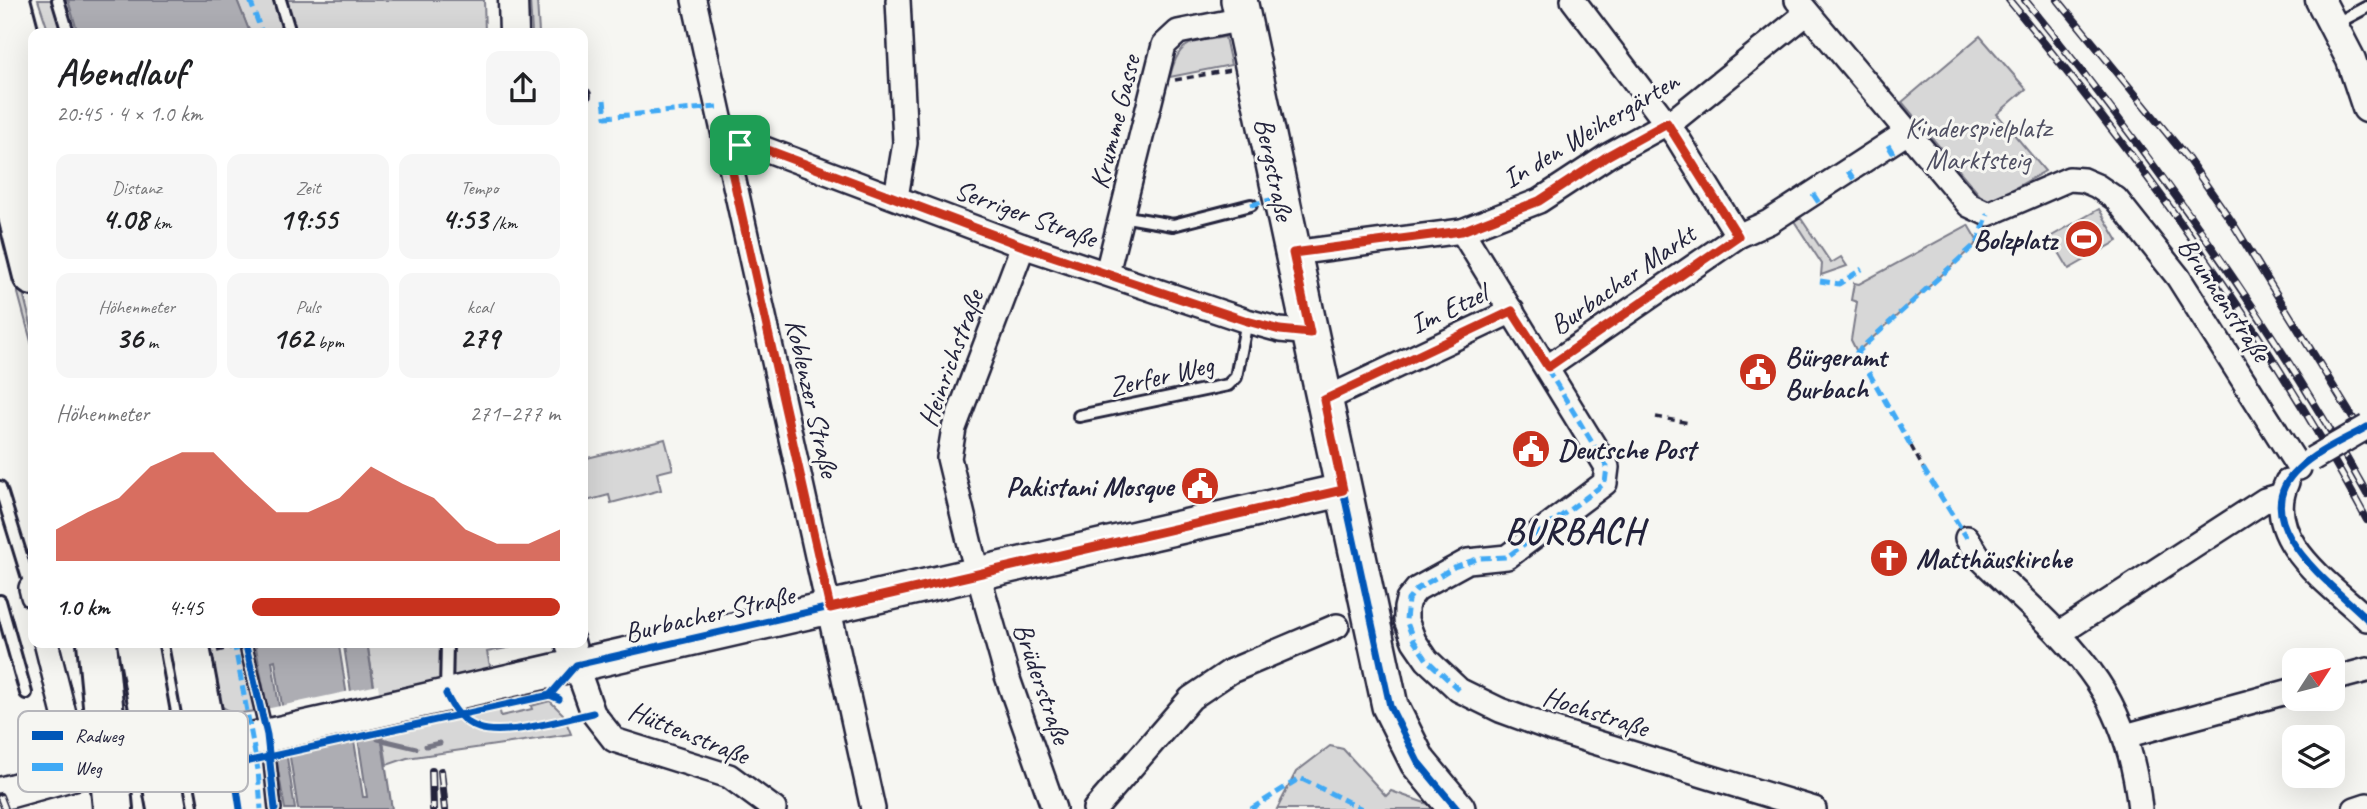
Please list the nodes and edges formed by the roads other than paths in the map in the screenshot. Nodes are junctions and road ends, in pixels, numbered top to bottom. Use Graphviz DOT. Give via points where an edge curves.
graph roads {
  1 [pos="10,0"];
  2 [pos="19,0"];
  3 [pos="58,0"];
  4 [pos="280,0"];
  5 [pos="513,0"];
  6 [pos="694,0"];
  7 [pos="898,0"];
  8 [pos="1573,0"];
  9 [pos="2320,0"];
  10 [pos="1802,6"];
  11 [pos="2367,7"];
  12 [pos="1241,10"];
  13 [pos="2335,24"];
  14 [pos="30,28"];
  15 [pos="66,28"];
  16 [pos="288,28"];
  17 [pos="514,28"];
  18 [pos="0,57"];
  19 [pos="28,68"];
  20 [pos="2367,108"];
  21 [pos="1667,123"];
  22 [pos="1909,131"];
  23 [pos="0,144"];
  24 [pos="726,145"];
  25 [pos="28,164"];
  26 [pos="896,197"];
  27 [pos="1251,205"];
  28 [pos="1121,215"];
  29 [pos="1462,231"];
  30 [pos="1738,236"];
  31 [pos="1023,246"];
  32 [pos="1293,253"];
  33 [pos="28,256"];
  34 [pos="1107,273"];
  35 [pos="1512,311"];
  36 [pos="1247,321"];
  37 [pos="1310,333"];
  38 [pos="1548,367"];
  39 [pos="1324,400"];
  40 [pos="1079,416"];
  41 [pos="2367,427"];
  42 [pos="2306,463"];
  43 [pos="0,487"];
  44 [pos="1343,490"];
  45 [pos="2282,495"];
  46 [pos="1967,538"];
  47 [pos="978,574"];
  48 [pos="28,579"];
  49 [pos="0,601"];
  50 [pos="830,608"];
  51 [pos="1406,608"];
  52 [pos="2367,619"];
  53 [pos="1336,626"];
  54 [pos="2060,633"];
  55 [pos="48,648"];
  56 [pos="98,648"];
  57 [pos="138,648"];
  58 [pos="164,648"];
  59 [pos="190,648"];
  60 [pos="247,648"];
  61 [pos="447,648"];
  62 [pos="573,654"];
  63 [pos="2367,670"];
  64 [pos="2345,676"];
  65 [pos="26,693"];
  66 [pos="2282,693"];
  67 [pos="446,694"];
  68 [pos="63,711"];
  69 [pos="104,711"];
  70 [pos="149,711"];
  71 [pos="176,711"];
  72 [pos="203,711"];
  73 [pos="2125,736"];
  74 [pos="248,740"];
  75 [pos="18,790"];
  76 [pos="0,794"];
  77 [pos="2367,805"];
  78 [pos="275,809"];
  79 [pos="774,809"];
  80 [pos="873,809"];
  81 [pos="1054,809"];
  82 [pos="1095,809"];
  83 [pos="1457,809"];
  84 [pos="1814,809"];
  85 [pos="2140,809"];
  86 [pos="2356,809"];
  1 -- 19 [label="highway"];
  2 -- 14 [label="highway"];
  3 -- 15 [label="lane"];
  4 -- 16 [label="lane"];
  5 -- 17 [label="street"];
  6 -- 24 [label="street, Koblenzer Straße"];
  7 -- 26 [label="street" via="905,144"];
  8 -- 21 [label="street"];
  9 -- 13 [label="street"];
  10 -- 21 [label="street, In den Weihergärten"];
  10 -- 22 [label="street"];
  11 -- 13 [label="lane"];
  12 -- 28 [label="street, Krumme Gasse" via="1178,32 1164,44"];
  12 -- 32 [label="main road, Bergstraße"];
  13 -- 20 [label="street"];
  18 -- 25 [label="highway"];
  21 -- 29 [label="street, In den Weihergärten" via="1539,201"];
  21 -- 30 [label="street"];
  22 -- 30 [label="street, Burbacher Markt" via="1769,222"];
  22 -- 42 [label="street, Brunnenstraße" via="1969,205 1988,214 2055,183 2083,180 2116,199 2178,277"];
  23 -- 33 [label="highway"];
  24 -- 26 [label="street, Serriger Straße" via="765,149"];
  24 -- 50 [label="street, Koblenzer Straße"];
  26 -- 31 [label="street, Serriger Straße"];
  27 -- 28 [label="lane, Krumme Gasse" via="1173,225"];
  28 -- 34 [label="street, Krumme Gasse"];
  29 -- 32 [label="street, In den Weihergärten"];
  29 -- 35 [label="street, Im Etzel"];
  30 -- 38 [label="street, Burbacher Markt"];
  31 -- 34 [label="street, Serriger Straße"];
  31 -- 47 [label="street, Heinrichstraße" via="950,442 952,472"];
  32 -- 37 [label="main road, Bergstraße"];
  34 -- 36 [label="street, Serriger Straße"];
  35 -- 38 [label="street, Burbacher Markt"];
  35 -- 39 [label="street, Im Etzel"];
  36 -- 37 [label="street, Serriger Straße"];
  36 -- 40 [label="lane, Zerfer Weg" via="1236,377 1228,384"];
  37 -- 39 [label="main road, Bergstraße"];
  38 -- 51 [label="street, Burbacher Markt" via="1607,467 1605,483 1507,556 1480,558 1454,567 1417,589"];
  39 -- 44 [label="main road, Bergstraße"];
  41 -- 42 [label="street, bridge"];
  42 -- 45 [label="street" via="2289,479"];
  43 -- 48 [label="lane"];
  44 -- 47 [label="main road, Burbacher Straße"];
  44 -- 83 [label="main road, Bergstraße" via="1390,706 1418,762"];
  45 -- 52 [label="street" via="2281,516 2290,541"];
  45 -- 54 [label="street" via="2265,500"];
  46 -- 54 [label="street" via="1979,557"];
  47 -- 50 [label="main road, Burbacher Straße"];
  47 -- 81 [label="street, Brüderstraße" via="1007,676"];
  49 -- 65 [label="lane"];
  50 -- 62 [label="main road, Burbacher Straße"];
  50 -- 80 [label="street, Koblenzer Straße"];
  51 -- 84 [label="street, Hochstraße" via="1414,641 1458,690 1552,729"];
  53 -- 82 [label="street" via="1209,683"];
  54 -- 73 [label="street" via="2109,698"];
  55 -- 68 [label="street"];
  56 -- 69 [label="highway"];
  57 -- 70 [label="highway"];
  58 -- 71 [label="highway"];
  59 -- 72 [label="highway"];
  60 -- 78 [label="lane" via="267,735"];
  61 -- 67 [label="lane"];
  62 -- 74 [label="main road, Burbacher Straße, bridge" via="501,684"];
  62 -- 79 [label="street, Hüttenstraße" via="593,713 614,740 729,776"];
  63 -- 64 [label="street"];
  66 -- 73 [label="street"];
  73 -- 85 [label="street"];
  75 -- 76 [label="main road, Burbacher Straße"];
  77 -- 86 [label="street"];
}
